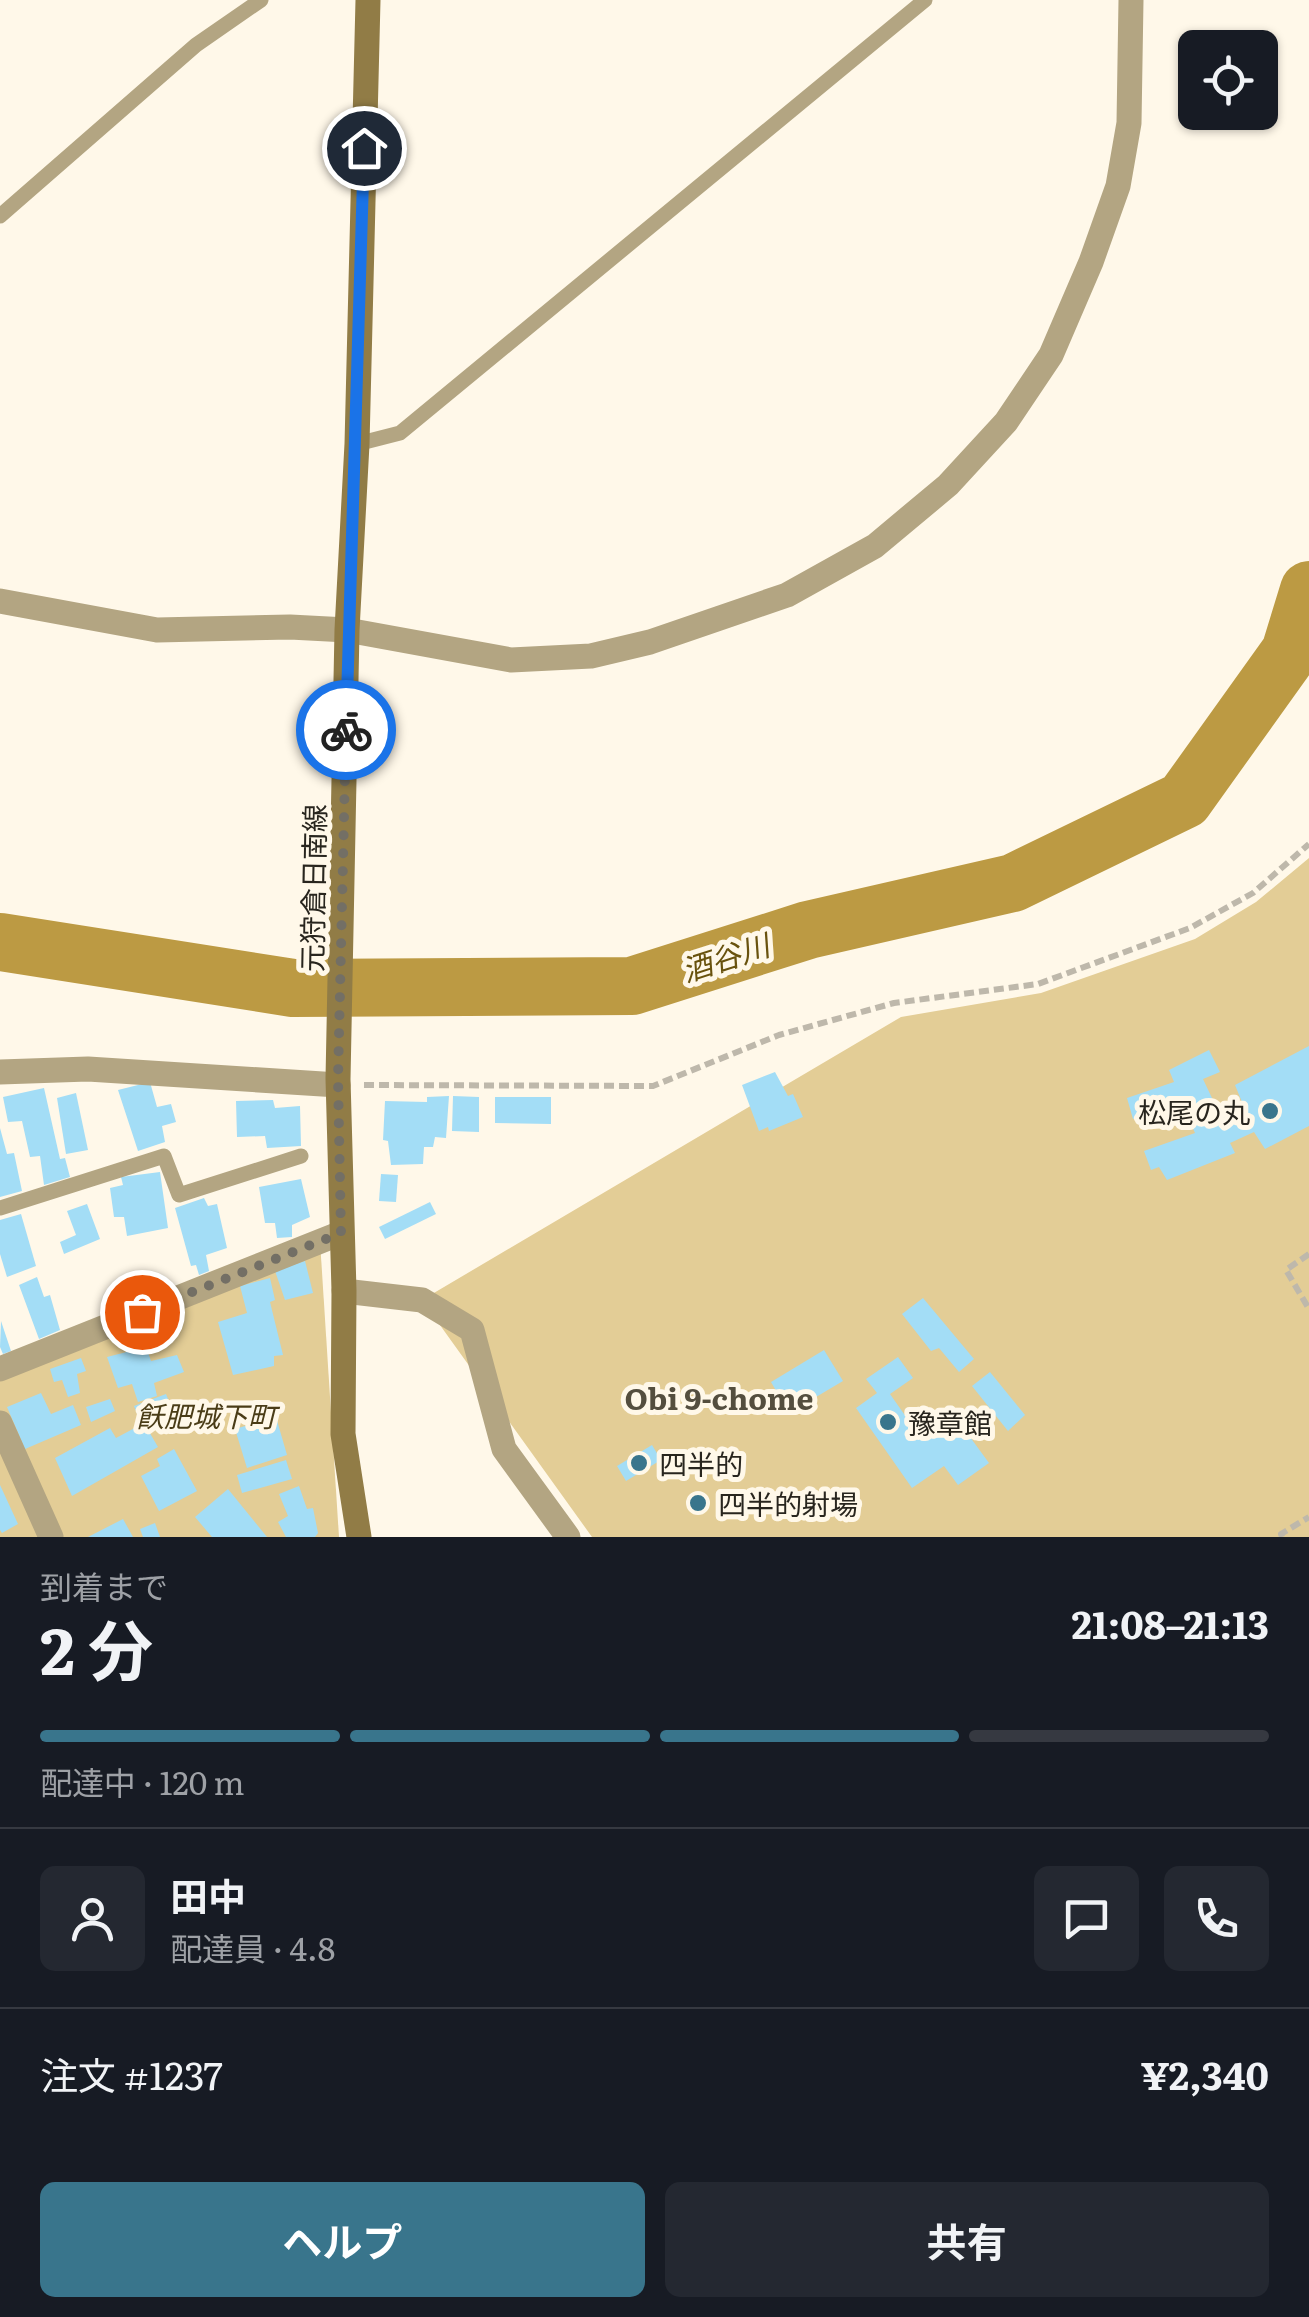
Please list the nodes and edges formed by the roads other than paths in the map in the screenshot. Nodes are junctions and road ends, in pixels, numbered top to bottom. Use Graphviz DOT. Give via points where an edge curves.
graph roads {
  1 [pos="261,0"];
  2 [pos="368,0"];
  3 [pos="924,0"];
  4 [pos="1131,0"];
  5 [pos="0,216"];
  6 [pos="357,444"];
  7 [pos="0,601"];
  8 [pos="348,630"];
  9 [pos="0,1072"];
  10 [pos="338,1082"];
  11 [pos="301,1156"];
  12 [pos="0,1208"];
  13 [pos="341,1233"];
  14 [pos="344,1292"];
  15 [pos="0,1368"];
  16 [pos="0,1423"];
  17 [pos="51,1537"];
  18 [pos="359,1537"];
  19 [pos="568,1537"];
  1 -- 5 [label="lane" via="196,45"];
  2 -- 6 [label="main road, 元狩倉日南線"];
  3 -- 6 [label="lane" via="400,433"];
  4 -- 8 [label="street" via="1129,123 1118,186 1051,355 1006,422 948,486 874,546 787,595 591,656 510,660"];
  6 -- 8 [label="main road, 元狩倉日南線"];
  7 -- 8 [label="street" via="157,630"];
  8 -- 10 [label="main road, 元狩倉日南線"];
  9 -- 10 [label="street" via="88,1069"];
  10 -- 13 [label="main road, 元狩倉日南線"];
  11 -- 12 [label="lane" via="178,1195 164,1156"];
  13 -- 14 [label="main road, 元狩倉日南線"];
  13 -- 15 [label="street"];
  14 -- 18 [label="main road, 元狩倉日南線" via="343,1434"];
  14 -- 19 [label="street" via="422,1300 472,1330 504,1449"];
  16 -- 17 [label="street"];
}
